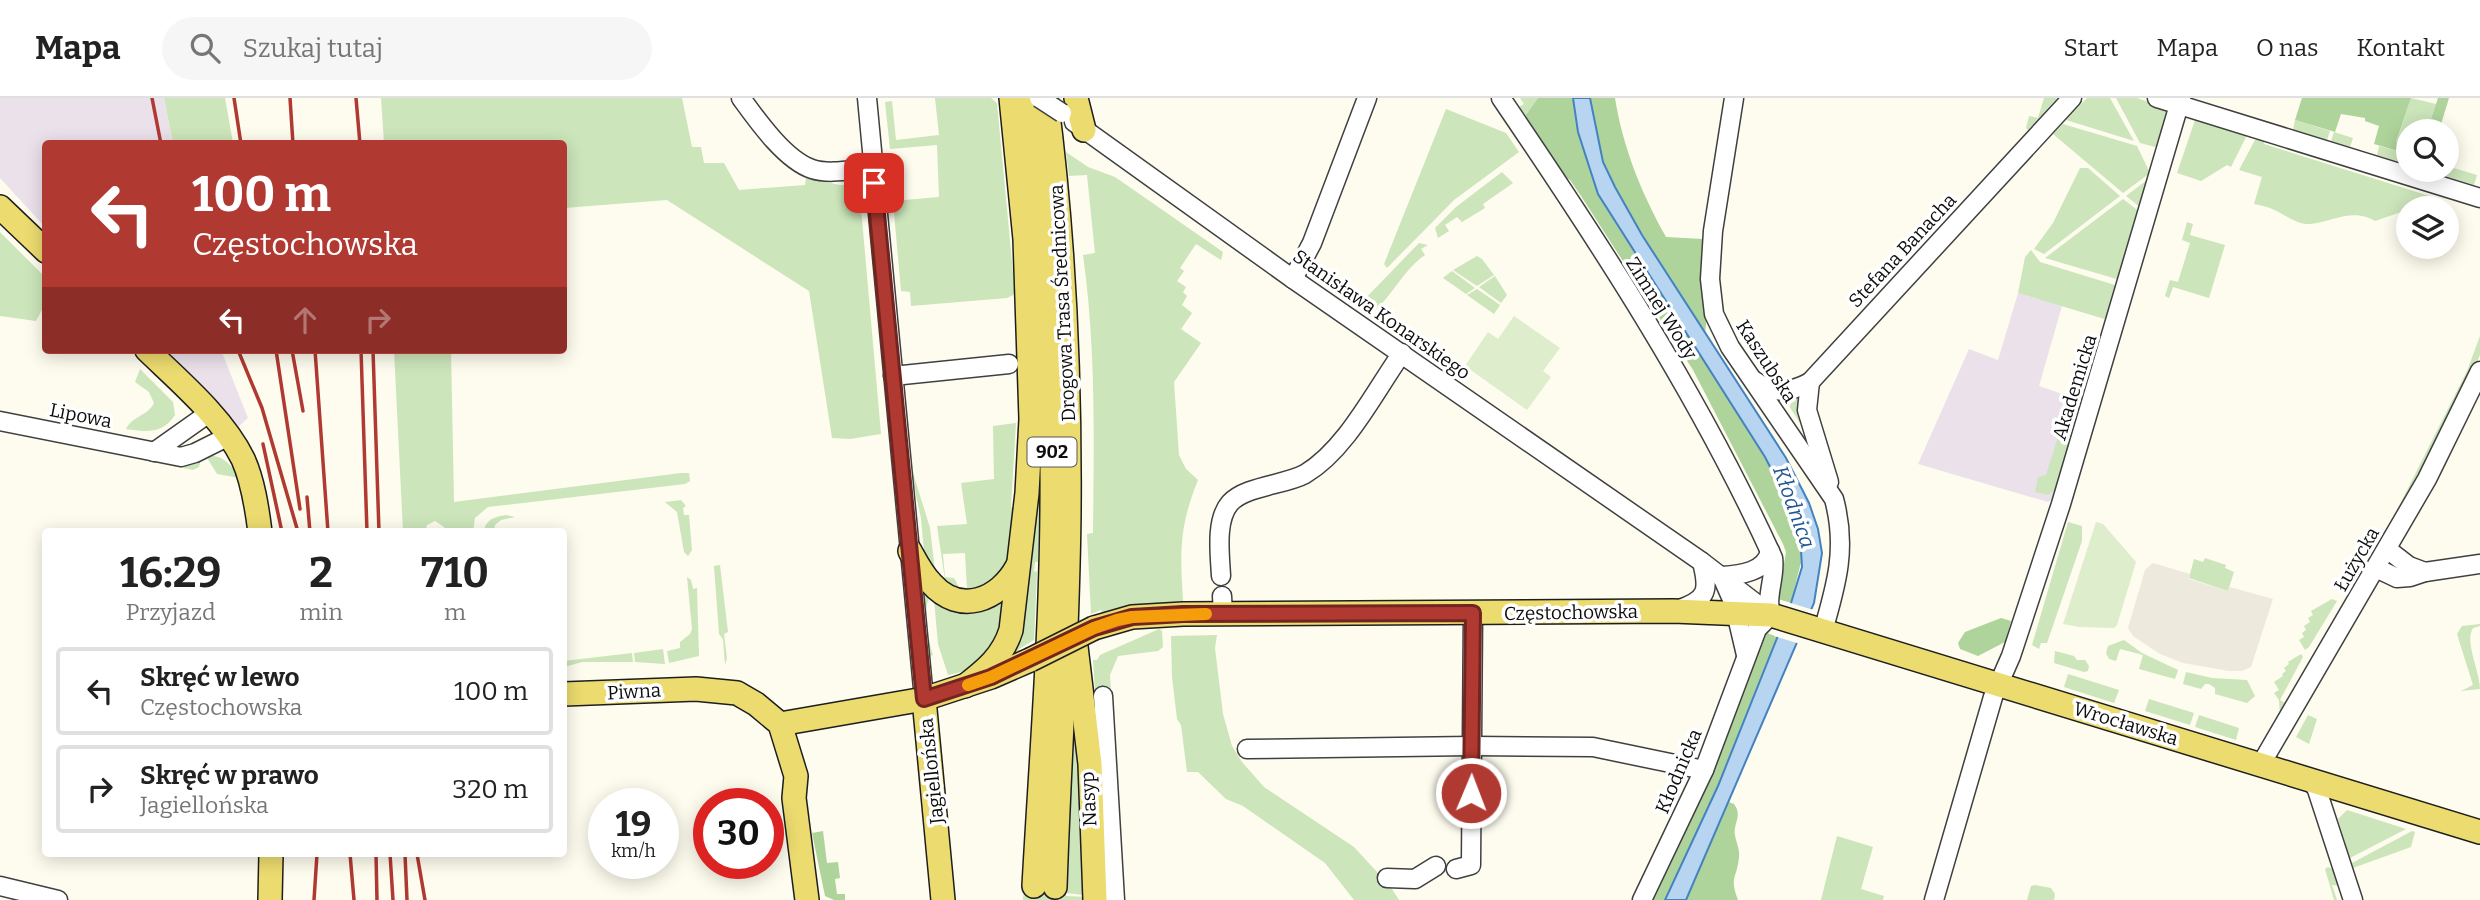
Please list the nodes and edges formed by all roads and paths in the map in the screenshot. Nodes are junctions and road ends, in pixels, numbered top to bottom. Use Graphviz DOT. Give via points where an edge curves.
graph roads {
  1 [pos="741,98"];
  2 [pos="867,98"];
  3 [pos="1011,98"];
  4 [pos="1028,98"];
  5 [pos="1367,98"];
  6 [pos="1501,98"];
  7 [pos="1734,98"];
  8 [pos="2072,98"];
  9 [pos="2157,98"];
  10 [pos="1056,102"];
  11 [pos="2185,105"];
  12 [pos="1084,130"];
  13 [pos="873,168"];
  14 [pos="2480,198"];
  15 [pos="0,207"];
  16 [pos="42,247"];
  17 [pos="1286,274"];
  18 [pos="1402,353"];
  19 [pos="151,354"];
  20 [pos="1009,364"];
  21 [pos="2480,372"];
  22 [pos="893,376"];
  23 [pos="1750,376"];
  24 [pos="1810,382"];
  25 [pos="209,413"];
  26 [pos="0,421"];
  27 [pos="229,436"];
  28 [pos="154,452"];
  29 [pos="1834,499"];
  30 [pos="259,528"];
  31 [pos="2387,549"];
  32 [pos="910,551"];
  33 [pos="1770,551"];
  34 [pos="1702,562"];
  35 [pos="1018,564"];
  36 [pos="2480,564"];
  37 [pos="2376,568"];
  38 [pos="2425,572"];
  39 [pos="1068,576"];
  40 [pos="1221,576"];
  41 [pos="1722,576"];
  42 [pos="1673,611"];
  43 [pos="1473,613"];
  44 [pos="1737,614"];
  45 [pos="1772,615"];
  46 [pos="1817,629"];
  47 [pos="1746,655"];
  48 [pos="1999,684"];
  49 [pos="965,687"];
  50 [pos="705,689"];
  51 [pos="567,694"];
  52 [pos="1103,696"];
  53 [pos="924,699"];
  54 [pos="780,724"];
  55 [pos="1472,746"];
  56 [pos="1247,750"];
  57 [pos="2261,764"];
  58 [pos="1704,769"];
  59 [pos="2312,781"];
  60 [pos="794,798"];
  61 [pos="2480,832"];
  62 [pos="800,839"];
  63 [pos="271,857"];
  64 [pos="1436,866"];
  65 [pos="1463,867"];
  66 [pos="1387,878"];
  67 [pos="0,886"];
  68 [pos="943,897"];
  69 [pos="58,900"];
  70 [pos="270,900"];
  71 [pos="807,900"];
  72 [pos="815,900"];
  73 [pos="1095,900"];
  74 [pos="1115,900"];
  75 [pos="1642,900"];
  76 [pos="1934,900"];
  77 [pos="2353,900"];
  1 -- 13 [label="street" via="788,154 807,167 830,171"];
  2 -- 13 [label="street, Jagiellońska"];
  3 -- 35 [label="main road" via="1025,239 1031,419"];
  4 -- 39 [label="main road, Drogowa Trasa Średnicowa / 902" via="1049,310 1052,410 1045,887"];
  5 -- 17 [label="street" via="1312,243"];
  6 -- 33 [label="street, Zimnej Wody" via="1650,325"];
  7 -- 23 [label="street, Kaszubska" via="1711,248 1711,298 1720,329"];
  8 -- 24 [label="street, Stefana Banacha"];
  9 -- 11 [label="street"];
  10 -- 12 [label="main road"];
  10 -- 39 [label="main road, Drogowa Trasa Średnicowa / 902" via="1069,423"];
  11 -- 14 [label="street"];
  11 -- 48 [label="street, Akademicka" via="2061,504"];
  12 -- 17 [label="street, Stanisława Konarskiego"];
  13 -- 22 [label="street, Jagiellońska"];
  15 -- 16 [label="main road"];
  17 -- 18 [label="street, Stanisława Konarskiego"];
  18 -- 34 [label="street, Stanisława Konarskiego"];
  18 -- 40 [label="street" via="1339,445 1306,474 1249,492 1230,503 1219,528"];
  19 -- 25 [label="main road"];
  20 -- 22 [label="street"];
  21 -- 31 [label="street, Łużycka"];
  22 -- 32 [label="street, Jagiellońska"];
  23 -- 24 [label="street" via="1775,391 1793,390"];
  23 -- 29 [label="street, Kaszubska"];
  24 -- 29 [label="street" via="1807,410"];
  25 -- 27 [label="main road"];
  25 -- 28 [label="street"];
  26 -- 28 [label="street, Lipowa"];
  27 -- 28 [label="street, Lipowa" via="181,457"];
  27 -- 30 [label="main road" via="248,473"];
  29 -- 46 [label="street, Kaszubska" via="1842,552 1839,574"];
  31 -- 37 [label="street, Łużycka"];
  31 -- 38 [label="street"];
  32 -- 35 [label="main road" via="931,583 957,600 990,596 1010,579"];
  32 -- 53 [label="street, Jagiellońska"];
  33 -- 41 [label="street" via="1760,567"];
  33 -- 45 [label="street, Zimnej Wody"];
  34 -- 41 [label="street, Stanisława Konarskiego"];
  34 -- 42 [label="street" via="1703,598"];
  35 -- 49 [label="main road" via="1007,643 994,662"];
  36 -- 38 [label="street"];
  37 -- 38 [label="street" via="2397,578"];
  37 -- 57 [label="street, Łużycka"];
  39 -- 73 [label="main road" via="1090,764"];
  41 -- 44 [label="street"];
  41 -- 45 [label="street, Stanisława Konarskiego"];
  42 -- 43 [label="main road, Częstochowska"];
  42 -- 44 [label="main road, Częstochowska"];
  43 -- 49 [label="main road, Częstochowska, bridge" via="1222,605 1132,617 1094,628"];
  43 -- 55 [label="street"];
  44 -- 45 [label="main road, Częstochowska"];
  44 -- 47 [label="street"];
  45 -- 46 [label="main road, Wrocławska"];
  45 -- 47 [label="street, Kłodnicka" via="1760,624"];
  46 -- 48 [label="main road, Wrocławska"];
  47 -- 58 [label="street, Kłodnicka"];
  48 -- 57 [label="main road, Wrocławska"];
  48 -- 76 [label="street, Akademicka"];
  49 -- 53 [label="main road, Częstochowska"];
  50 -- 51 [label="main road, Piwna"];
  50 -- 54 [label="main road, Piwna" via="737,693"];
  50 -- 60 [label="main road" via="761,728 779,755"];
  52 -- 74 [label="street, Nasyp"];
  53 -- 54 [label="main road, Częstochowska"];
  53 -- 68 [label="main road, Jagiellońska"];
  54 -- 60 [label="main road" via="796,776"];
  55 -- 56 [label="street"];
  55 -- 58 [label="street" via="1593,747"];
  55 -- 65 [label="street"];
  57 -- 59 [label="main road, Wrocławska"];
  58 -- 75 [label="street, Kłodnicka"];
  59 -- 61 [label="main road, Wrocławska"];
  59 -- 77 [label="street"];
  60 -- 62 [label="main road"];
  62 -- 71 [label="main road"];
  62 -- 72 [label="main road"];
  63 -- 70 [label="main road"];
  64 -- 66 [label="street" via="1415,879"];
  67 -- 69 [label="street"];
}
